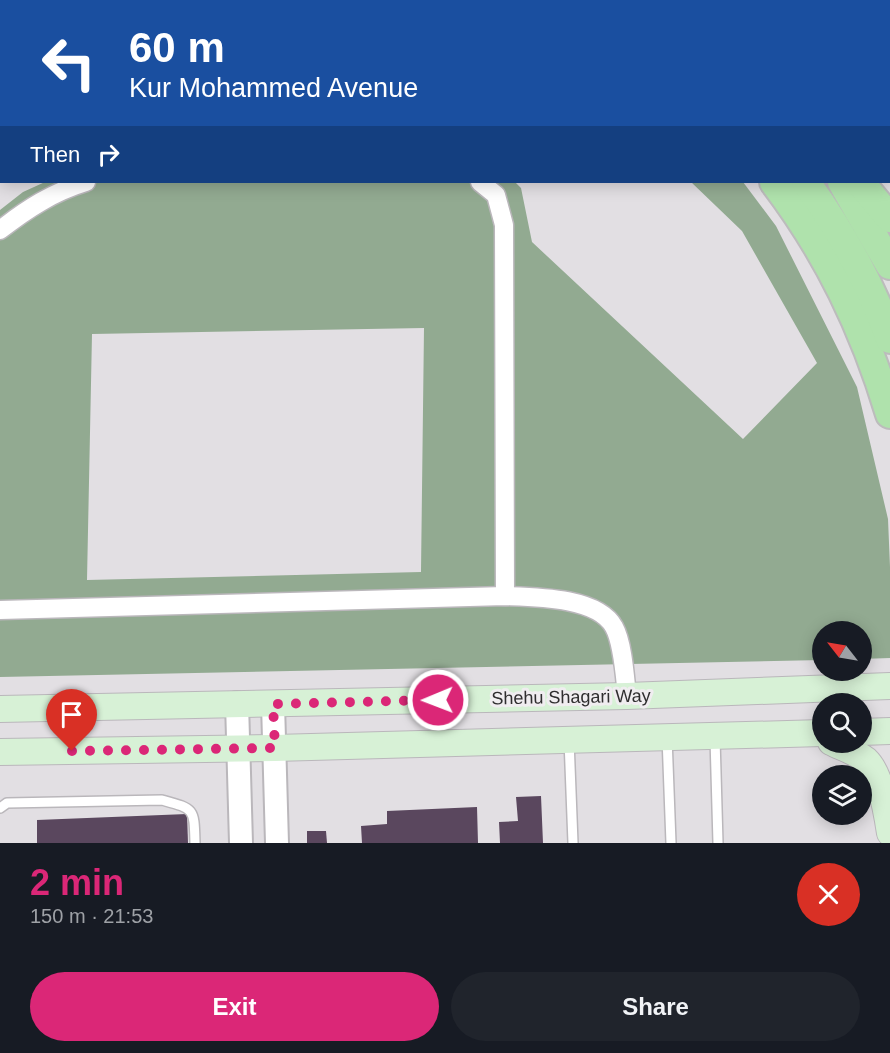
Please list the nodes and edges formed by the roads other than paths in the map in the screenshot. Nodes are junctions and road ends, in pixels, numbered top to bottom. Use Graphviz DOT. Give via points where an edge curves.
graph roads {
  1 [pos="83,183"];
  2 [pos="481,183"];
  3 [pos="775,183"];
  4 [pos="807,183"];
  5 [pos="843,183"];
  6 [pos="861,183"];
  7 [pos="890,218"];
  8 [pos="0,230"];
  9 [pos="890,265"];
  10 [pos="890,339"];
  11 [pos="890,414"];
  12 [pos="505,596"];
  13 [pos="0,610"];
  14 [pos="890,686"];
  15 [pos="627,696"];
  16 [pos="237,703"];
  17 [pos="273,704"];
  18 [pos="0,710"];
  19 [pos="872,732"];
  20 [pos="890,732"];
  21 [pos="715,735"];
  22 [pos="667,736"];
  23 [pos="812,737"];
  24 [pos="569,739"];
  25 [pos="238,748"];
  26 [pos="275,748"];
  27 [pos="0,752"];
  28 [pos="855,753"];
  29 [pos="0,808"];
  30 [pos="890,833"];
  31 [pos="195,843"];
  32 [pos="241,843"];
  33 [pos="277,843"];
  34 [pos="573,843"];
  35 [pos="671,843"];
  36 [pos="718,843"];
  1 -- 8 [label="street" via="29,208"];
  2 -- 12 [label="street" via="496,195 504,225"];
  3 -- 11 [label="main road" via="800,217 851,308 876,367"];
  4 -- 10 [label="main road" via="830,214 856,262"];
  5 -- 9 [label="main road"];
  6 -- 7 [label="main road"];
  12 -- 13 [label="street"];
  12 -- 15 [label="street" via="582,604 600,612 614,627"];
  14 -- 15 [label="main road, Shehu Shagari Way"];
  15 -- 17 [label="main road, Shehu Shagari Way"];
  16 -- 17 [label="main road, Shehu Shagari Way"];
  16 -- 18 [label="main road, Shehu Shagari Way"];
  16 -- 25 [label="street"];
  17 -- 26 [label="street"];
  19 -- 20 [label="main road"];
  21 -- 22 [label="main road"];
  21 -- 23 [label="main road"];
  21 -- 36 [label="lane"];
  22 -- 24 [label="main road"];
  22 -- 35 [label="lane"];
  24 -- 26 [label="main road"];
  24 -- 34 [label="lane"];
  25 -- 26 [label="main road"];
  25 -- 27 [label="main road"];
  25 -- 32 [label="street"];
  26 -- 33 [label="street"];
  28 -- 30 [label="main road" via="877,777"];
  29 -- 31 [label="lane" via="7,803 162,800 191,810"];
}
